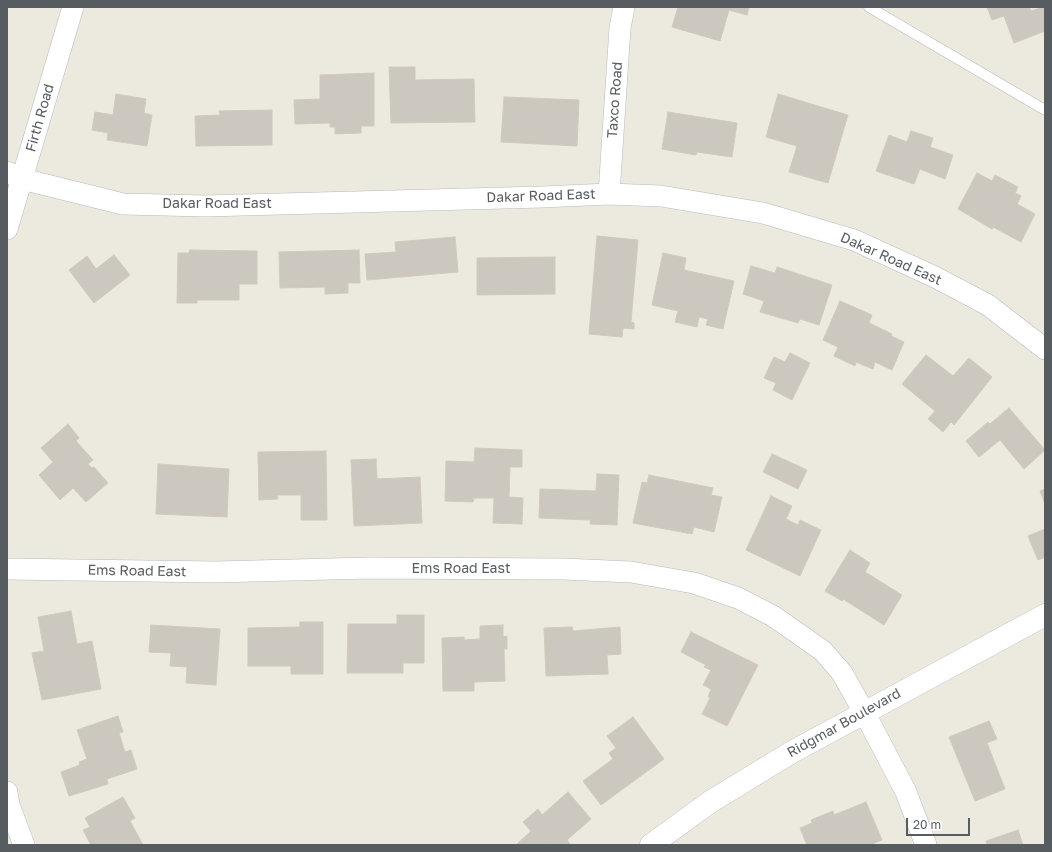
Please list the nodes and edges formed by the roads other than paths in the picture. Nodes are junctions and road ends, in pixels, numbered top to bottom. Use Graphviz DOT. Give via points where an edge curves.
graph roads {
  1 [pos="73,7"];
  2 [pos="624,7"];
  3 [pos="869,7"];
  4 [pos="1045,110"];
  5 [pos="14,175"];
  6 [pos="609,194"];
  7 [pos="7,229"];
  8 [pos="1045,349"];
  9 [pos="7,569"];
  10 [pos="1045,615"];
  11 [pos="864,712"];
  12 [pos="7,792"];
  13 [pos="24,845"];
  14 [pos="651,845"];
  15 [pos="926,845"];
  1 -- 5 [label="street, Firth Road"];
  2 -- 6 [label="street, Taxco Road" via="620,28"];
  3 -- 4 [label="lane"];
  5 -- 6 [label="street, Dakar Road East" via="123,204 205,206"];
  5 -- 7 [label="street, Firth Road"];
  6 -- 8 [label="street, Dakar Road East" via="661,196 763,213 854,240 935,277 988,305"];
  9 -- 11 [label="street, Ems Road East" via="216,572 369,568 631,572 694,583 738,598 773,616 823,652 842,674"];
  10 -- 11 [label="street, Ridgmar Boulevard"];
  11 -- 14 [label="street, Ridgmar Boulevard" via="710,802"];
  11 -- 15 [label="street, Ems Road East" via="906,792"];
  12 -- 13 [label="street" via="9,805"];
}
